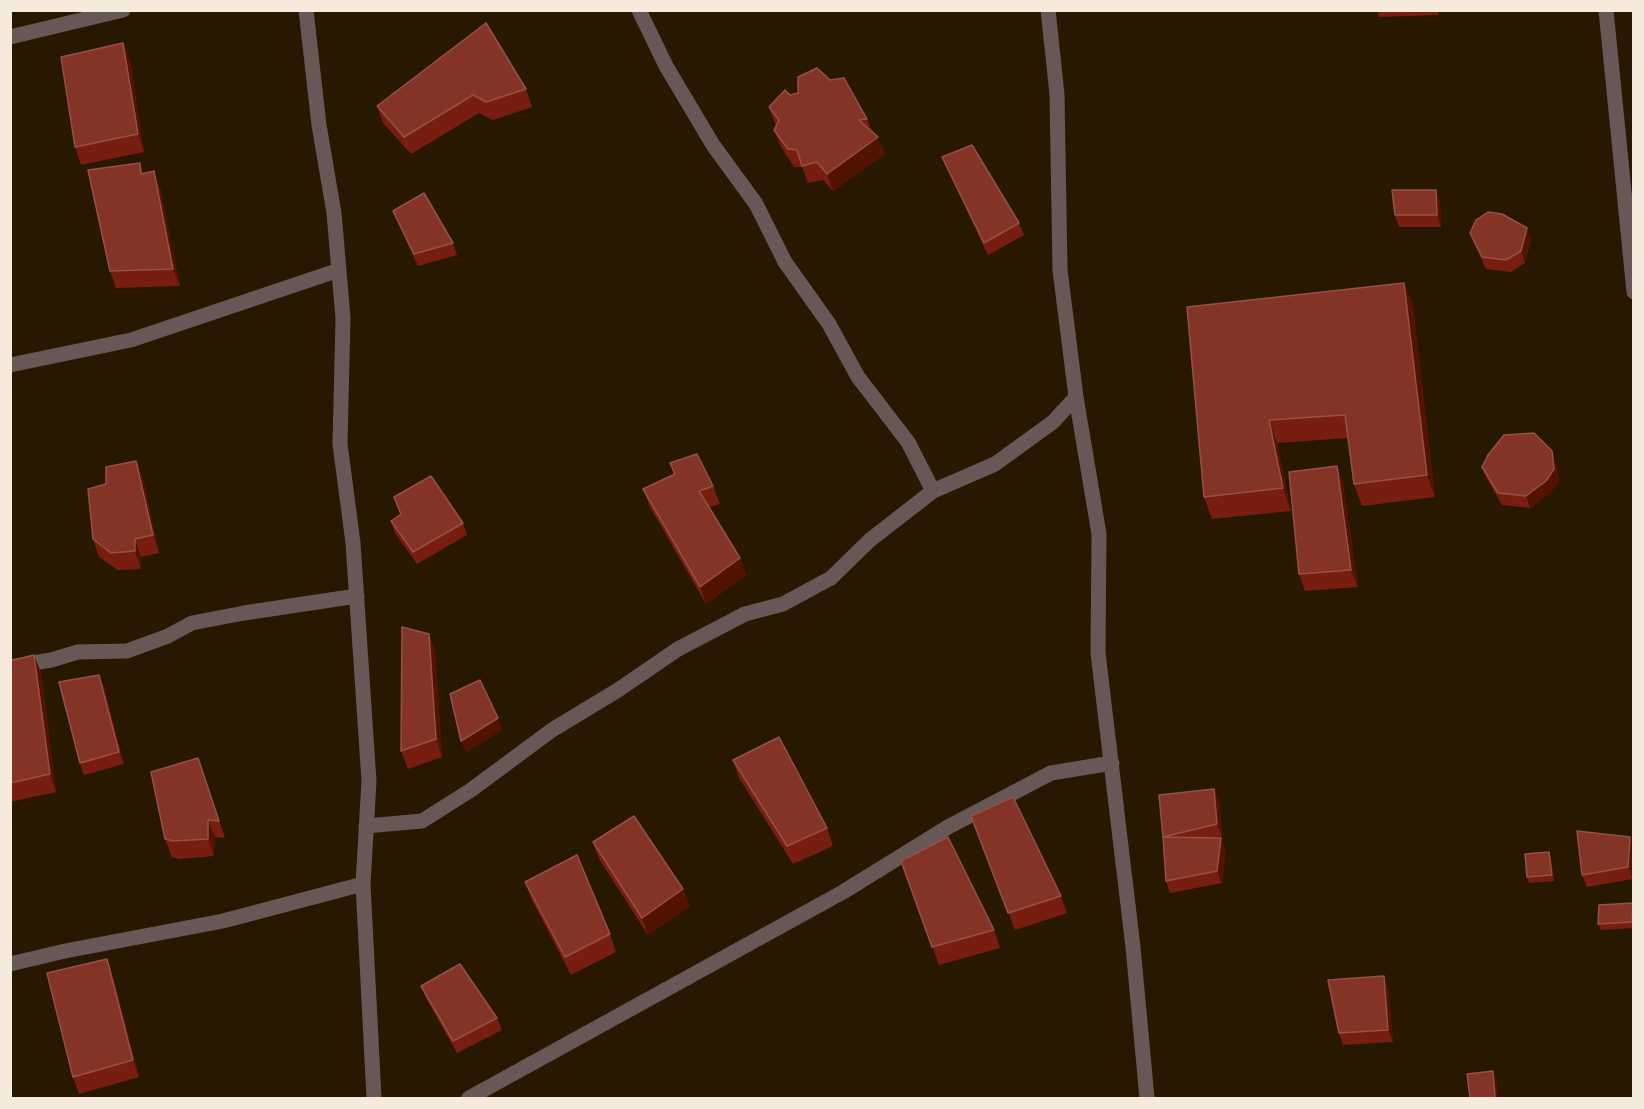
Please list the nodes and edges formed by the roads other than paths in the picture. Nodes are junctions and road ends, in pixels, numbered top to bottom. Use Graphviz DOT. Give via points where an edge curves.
graph roads {
  1 [pos="123,10"];
  2 [pos="306,10"];
  3 [pos="639,10"];
  4 [pos="1048,10"];
  5 [pos="1606,10"];
  6 [pos="10,37"];
  7 [pos="339,270"];
  8 [pos="1634,292"];
  9 [pos="10,365"];
  10 [pos="1076,397"];
  11 [pos="933,491"];
  12 [pos="357,596"];
  13 [pos="10,667"];
  14 [pos="1112,763"];
  15 [pos="366,826"];
  16 [pos="363,884"];
  17 [pos="10,964"];
  18 [pos="374,1098"];
  19 [pos="469,1098"];
  20 [pos="1147,1098"];
  1 -- 6 [label="street"];
  2 -- 7 [label="street"];
  3 -- 11 [label="street" via="666,66 713,145 756,204 785,262 829,324 858,377 908,442"];
  4 -- 10 [label="street" via="1057,94 1060,270"];
  5 -- 8 [label="street"];
  7 -- 9 [label="street" via="131,340"];
  7 -- 12 [label="street" via="343,318 340,444"];
  10 -- 11 [label="street" via="1053,422 995,464"];
  10 -- 14 [label="street" via="1099,534 1098,653"];
  11 -- 15 [label="street" via="870,540 831,578 783,604 745,614 678,649 552,730 422,821"];
  12 -- 13 [label="street" via="192,623 127,651 78,652"];
  12 -- 15 [label="street" via="369,781"];
  14 -- 19 [label="street" via="1051,773 948,827 843,892"];
  14 -- 20 [label="street"];
  15 -- 16 [label="street"];
  16 -- 17 [label="street" via="223,921"];
  16 -- 18 [label="street"];
}
